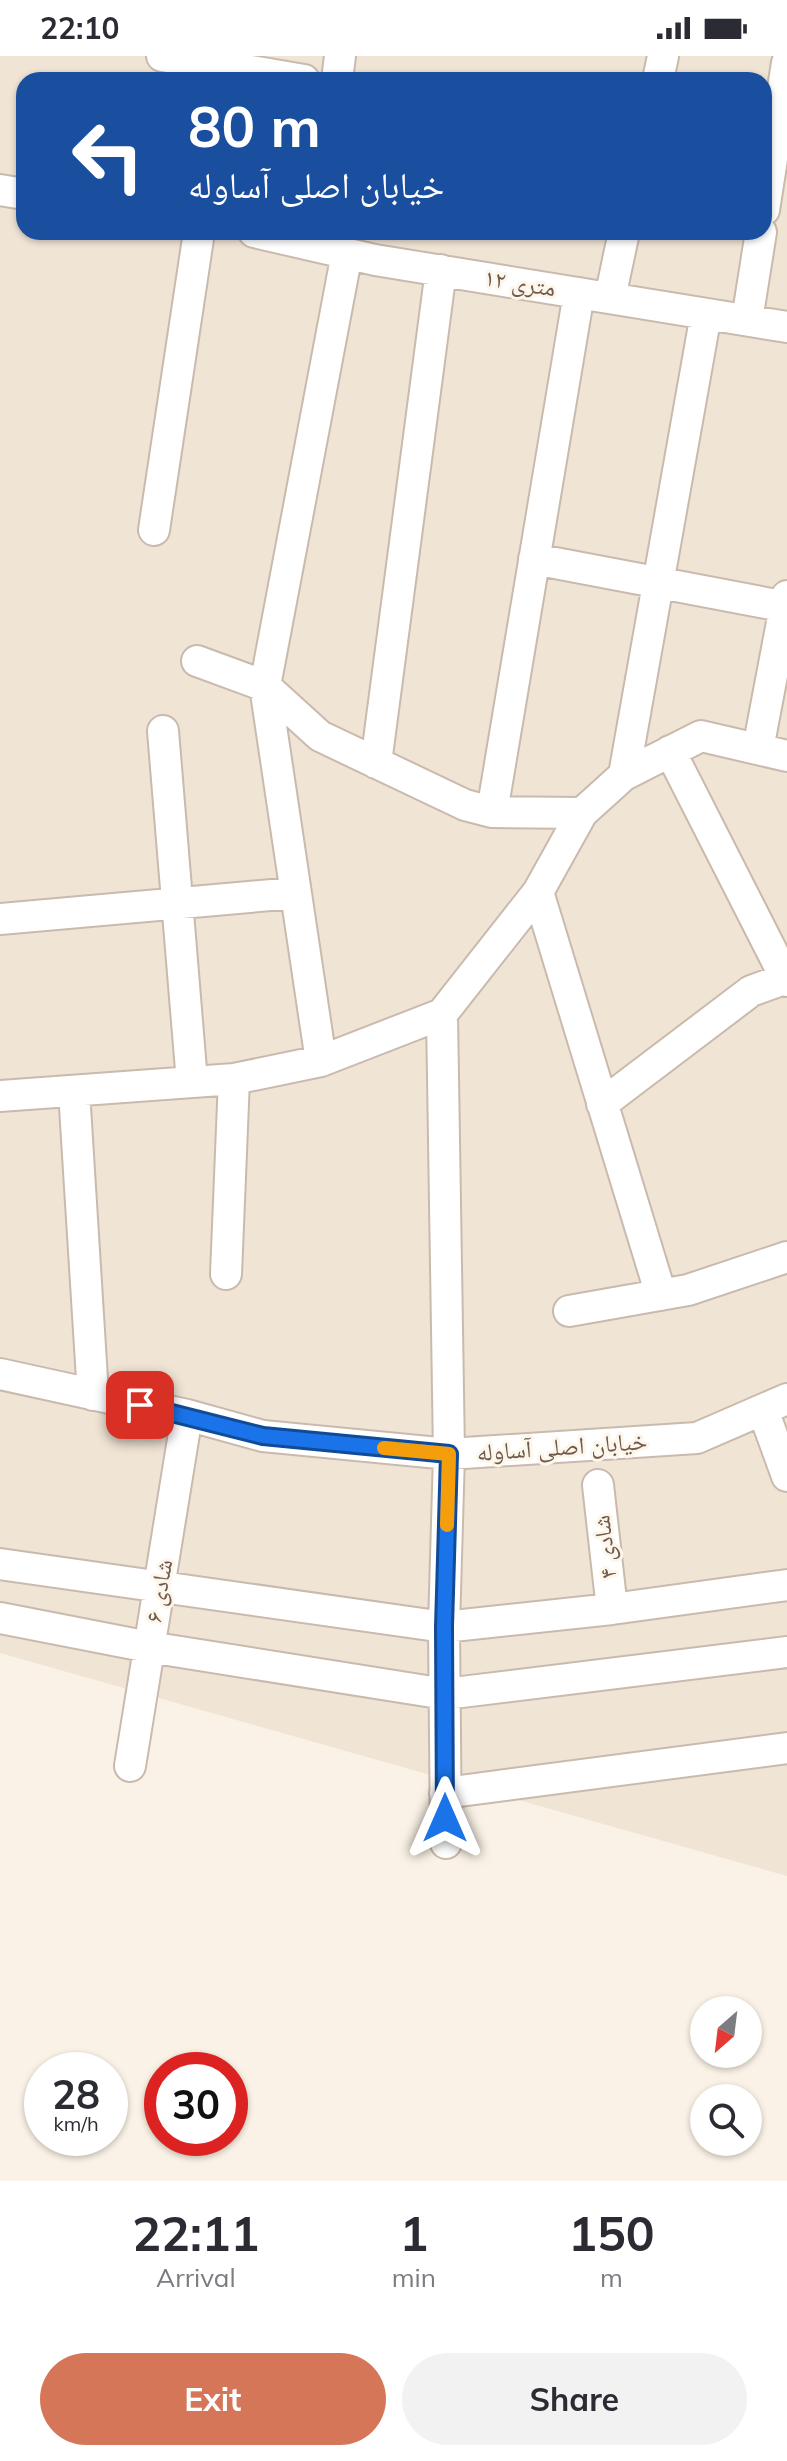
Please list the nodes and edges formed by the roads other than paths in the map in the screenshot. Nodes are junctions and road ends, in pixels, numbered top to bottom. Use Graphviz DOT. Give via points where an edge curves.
graph roads {
  1 [pos="162,56"];
  2 [pos="206,60"];
  3 [pos="787,63"];
  4 [pos="265,72"];
  5 [pos="772,159"];
  6 [pos="198,240"];
  7 [pos="289,240"];
  8 [pos="622,240"];
  9 [pos="760,240"];
  10 [pos="347,253"];
  11 [pos="441,270"];
  12 [pos="579,293"];
  13 [pos="610,298"];
  14 [pos="706,314"];
  15 [pos="747,320"];
  16 [pos="787,327"];
  17 [pos="154,530"];
  18 [pos="534,559"];
  19 [pos="658,584"];
  20 [pos="787,596"];
  21 [pos="787,607"];
  22 [pos="197,661"];
  23 [pos="265,686"];
  24 [pos="163,731"];
  25 [pos="670,751"];
  26 [pos="772,753"];
  27 [pos="376,763"];
  28 [pos="624,775"];
  29 [pos="492,812"];
  30 [pos="582,813"];
  31 [pos="538,892"];
  32 [pos="294,893"];
  33 [pos="177,904"];
  34 [pos="0,919"];
  35 [pos="787,979"];
  36 [pos="442,1014"];
  37 [pos="321,1061"];
  38 [pos="234,1079"];
  39 [pos="192,1082"];
  40 [pos="74,1091"];
  41 [pos="0,1096"];
  42 [pos="602,1104"];
  43 [pos="787,1257"];
  44 [pos="226,1274"];
  45 [pos="661,1295"];
  46 [pos="569,1311"];
  47 [pos="0,1374"];
  48 [pos="93,1395"];
  49 [pos="775,1405"];
  50 [pos="187,1415"];
  51 [pos="449,1454"];
  52 [pos="787,1476"];
  53 [pos="598,1485"];
  54 [pos="0,1564"];
  55 [pos="787,1585"];
  56 [pos="161,1587"];
  57 [pos="612,1609"];
  58 [pos="0,1618"];
  59 [pos="444,1627"];
  60 [pos="149,1647"];
  61 [pos="787,1652"];
  62 [pos="445,1694"];
  63 [pos="787,1748"];
  64 [pos="130,1766"];
  65 [pos="445,1793"];
  66 [pos="446,1843"];
  1 -- 2 [label="street"];
  2 -- 4 [label="street"];
  3 -- 5 [label="street"];
  6 -- 17 [label="street"];
  7 -- 10 [label="street, ۱۲ متری"];
  8 -- 13 [label="street"];
  9 -- 15 [label="street"];
  10 -- 11 [label="street, ۱۲ متری"];
  10 -- 23 [label="street"];
  11 -- 12 [label="street, ۱۲ متری"];
  11 -- 27 [label="street"];
  12 -- 13 [label="street, ۱۲ متری"];
  12 -- 18 [label="street"];
  13 -- 14 [label="street, ۱۲ متری"];
  14 -- 15 [label="street, ۱۲ متری"];
  14 -- 19 [label="street"];
  15 -- 16 [label="street, ۱۲ متری"];
  18 -- 19 [label="street"];
  18 -- 29 [label="street"];
  19 -- 21 [label="street"];
  19 -- 28 [label="street"];
  20 -- 26 [label="street"];
  22 -- 23 [label="street"];
  23 -- 27 [label="street" via="320,736"];
  23 -- 32 [label="street"];
  24 -- 33 [label="street"];
  25 -- 26 [label="street" via="701,736"];
  25 -- 28 [label="street"];
  25 -- 35 [label="street"];
  27 -- 29 [label="street" via="465,805"];
  28 -- 30 [label="street"];
  29 -- 30 [label="street"];
  30 -- 31 [label="street"];
  31 -- 36 [label="street"];
  31 -- 42 [label="street"];
  32 -- 33 [label="street"];
  32 -- 37 [label="street"];
  33 -- 34 [label="street"];
  33 -- 39 [label="street"];
  35 -- 42 [label="street" via="751,991"];
  36 -- 37 [label="street"];
  36 -- 51 [label="street"];
  37 -- 38 [label="street"];
  38 -- 39 [label="street"];
  38 -- 44 [label="street"];
  39 -- 40 [label="street"];
  40 -- 41 [label="street"];
  40 -- 48 [label="street"];
  42 -- 45 [label="street"];
  43 -- 45 [label="street"];
  45 -- 46 [label="street"];
  47 -- 48 [label="street, خیابان اصلی آساوله"];
  48 -- 50 [label="street, خیابان اصلی آساوله"];
  49 -- 51 [label="street, خیابان اصلی آساوله" via="697,1438"];
  49 -- 52 [label="street"];
  50 -- 51 [label="street, خیابان اصلی آساوله" via="263,1436"];
  50 -- 56 [label="street, شادی ۶"];
  51 -- 59 [label="street"];
  53 -- 57 [label="street, شادی ۴"];
  54 -- 56 [label="street"];
  55 -- 57 [label="street"];
  56 -- 59 [label="street"];
  56 -- 60 [label="street, شادی ۶"];
  57 -- 59 [label="street"];
  58 -- 60 [label="street"];
  59 -- 62 [label="street"];
  60 -- 62 [label="street"];
  60 -- 64 [label="street, شادی ۶"];
  61 -- 62 [label="street"];
  62 -- 65 [label="street"];
  63 -- 65 [label="street"];
  65 -- 66 [label="street"];
}
